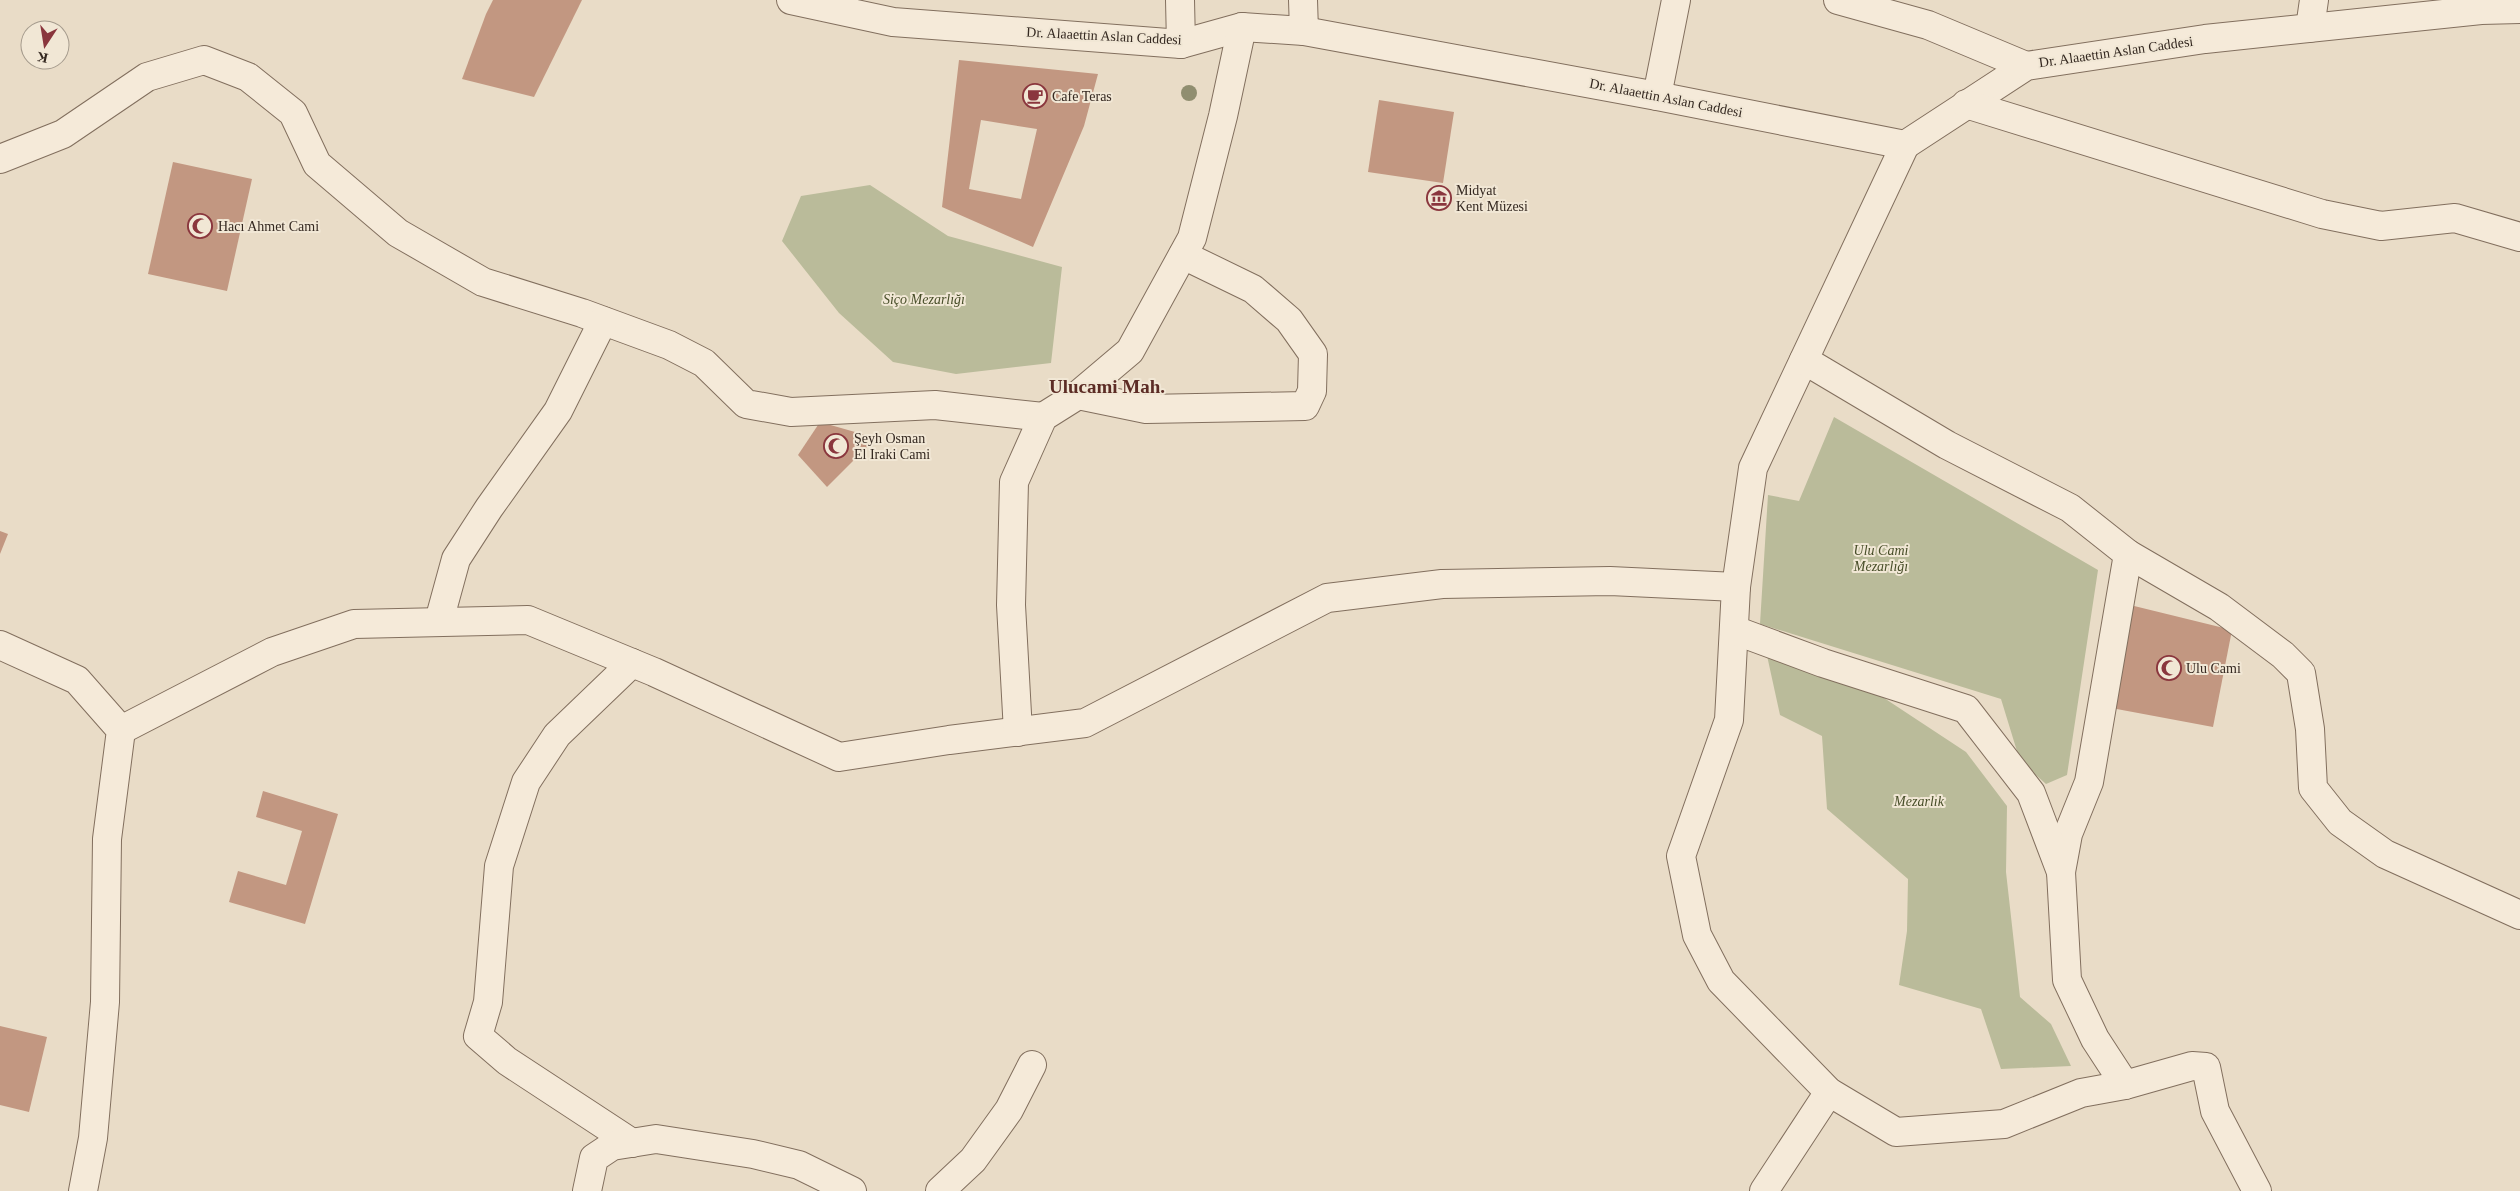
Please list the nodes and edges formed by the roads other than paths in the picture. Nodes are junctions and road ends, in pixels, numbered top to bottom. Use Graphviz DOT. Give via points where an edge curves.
graph roads {
  1 [pos="791,0"];
  2 [pos="1180,0"];
  3 [pos="1304,0"];
  4 [pos="1676,0"];
  5 [pos="1838,0"];
  6 [pos="2314,0"];
  7 [pos="2520,9"];
  8 [pos="1242,27"];
  9 [pos="2310,28"];
  10 [pos="1304,31"];
  11 [pos="1181,44"];
  12 [pos="2026,66"];
  13 [pos="1657,96"];
  14 [pos="1966,104"];
  15 [pos="1905,145"];
  16 [pos="0,159"];
  17 [pos="2520,238"];
  18 [pos="1183,255"];
  19 [pos="603,321"];
  20 [pos="1804,360"];
  21 [pos="1078,395"];
  22 [pos="1043,417"];
  23 [pos="2128,554"];
  24 [pos="1736,588"];
  25 [pos="439,622"];
  26 [pos="1734,630"];
  27 [pos="0,645"];
  28 [pos="632,663"];
  29 [pos="121,730"];
  30 [pos="1018,732"];
  31 [pos="2062,872"];
  32 [pos="2520,915"];
  33 [pos="1032,1065"];
  34 [pos="2125,1085"];
  35 [pos="1829,1092"];
  36 [pos="632,1143"];
  37 [pos="83,1191"];
  38 [pos="587,1191"];
  39 [pos="852,1191"];
  40 [pos="940,1191"];
  41 [pos="1764,1191"];
  42 [pos="2257,1191"];
  1 -- 11 [label="street, Dr. Alaaettin Aslan Caddesi" via="893,22"];
  2 -- 11 [label="street"];
  3 -- 10 [label="street"];
  4 -- 13 [label="street"];
  5 -- 12 [label="street" via="1928,25"];
  6 -- 9 [label="street"];
  7 -- 9 [label="street, Dr. Alaaettin Aslan Caddesi"];
  8 -- 10 [label="street, Dr. Alaaettin Aslan Caddesi"];
  8 -- 11 [label="street, Dr. Alaaettin Aslan Caddesi"];
  8 -- 18 [label="street" via="1192,238"];
  9 -- 12 [label="street, Dr. Alaaettin Aslan Caddesi" via="2205,39"];
  10 -- 13 [label="street, Dr. Alaaettin Aslan Caddesi"];
  12 -- 14 [label="street, Dr. Alaaettin Aslan Caddesi"];
  13 -- 15 [label="street, Dr. Alaaettin Aslan Caddesi"];
  14 -- 15 [label="street, Dr. Alaaettin Aslan Caddesi"];
  14 -- 17 [label="street" via="2322,214 2381,226 2455,218"];
  15 -- 20 [label="street"];
  16 -- 19 [label="street" via="63,134 147,77 204,60 248,77 293,113 317,164 398,233 483,282"];
  18 -- 21 [label="street" via="1130,351"];
  18 -- 21 [label="street" via="1253,289 1289,320 1313,354 1312,391 1305,406 1146,409"];
  19 -- 22 [label="street" via="669,345 704,363 746,404 790,412 935,405"];
  19 -- 25 [label="street" via="558,410 456,559"];
  20 -- 23 [label="street" via="1948,444 2070,508"];
  20 -- 24 [label="street" via="1753,468"];
  21 -- 22 [label="street"];
  22 -- 30 [label="street" via="1014,482 1010,605"];
  23 -- 31 [label="street" via="2089,782 2068,834"];
  23 -- 32 [label="street" via="2219,607 2283,655 2301,673 2310,729 2313,788 2340,822 2384,854"];
  24 -- 26 [label="street"];
  24 -- 30 [label="street" via="1610,581 1442,584 1327,598 1085,723"];
  25 -- 28 [label="street" via="528,620"];
  25 -- 29 [label="street" via="354,624 272,652"];
  26 -- 31 [label="street" via="1823,663 1966,709 2031,794"];
  26 -- 35 [label="street" via="1729,720 1681,856 1697,935 1721,981"];
  27 -- 29 [label="street" via="77,680"];
  28 -- 30 [label="street" via="839,757"];
  28 -- 36 [label="street" via="557,735 526,782 499,866 488,1002 478,1036 506,1060"];
  29 -- 37 [label="street" via="107,839 104,1012 93,1138"];
  31 -- 34 [label="street" via="2067,980 2095,1039"];
  33 -- 40 [label="street" via="1009,1110 973,1160"];
  34 -- 35 [label="street" via="2081,1092 2004,1124 1896,1132"];
  34 -- 42 [label="street" via="2192,1066 2206,1068 2215,1111"];
  35 -- 41 [label="street"];
  36 -- 38 [label="street" via="612,1146 594,1158"];
  36 -- 39 [label="street" via="656,1139 753,1154 799,1165"];
}
